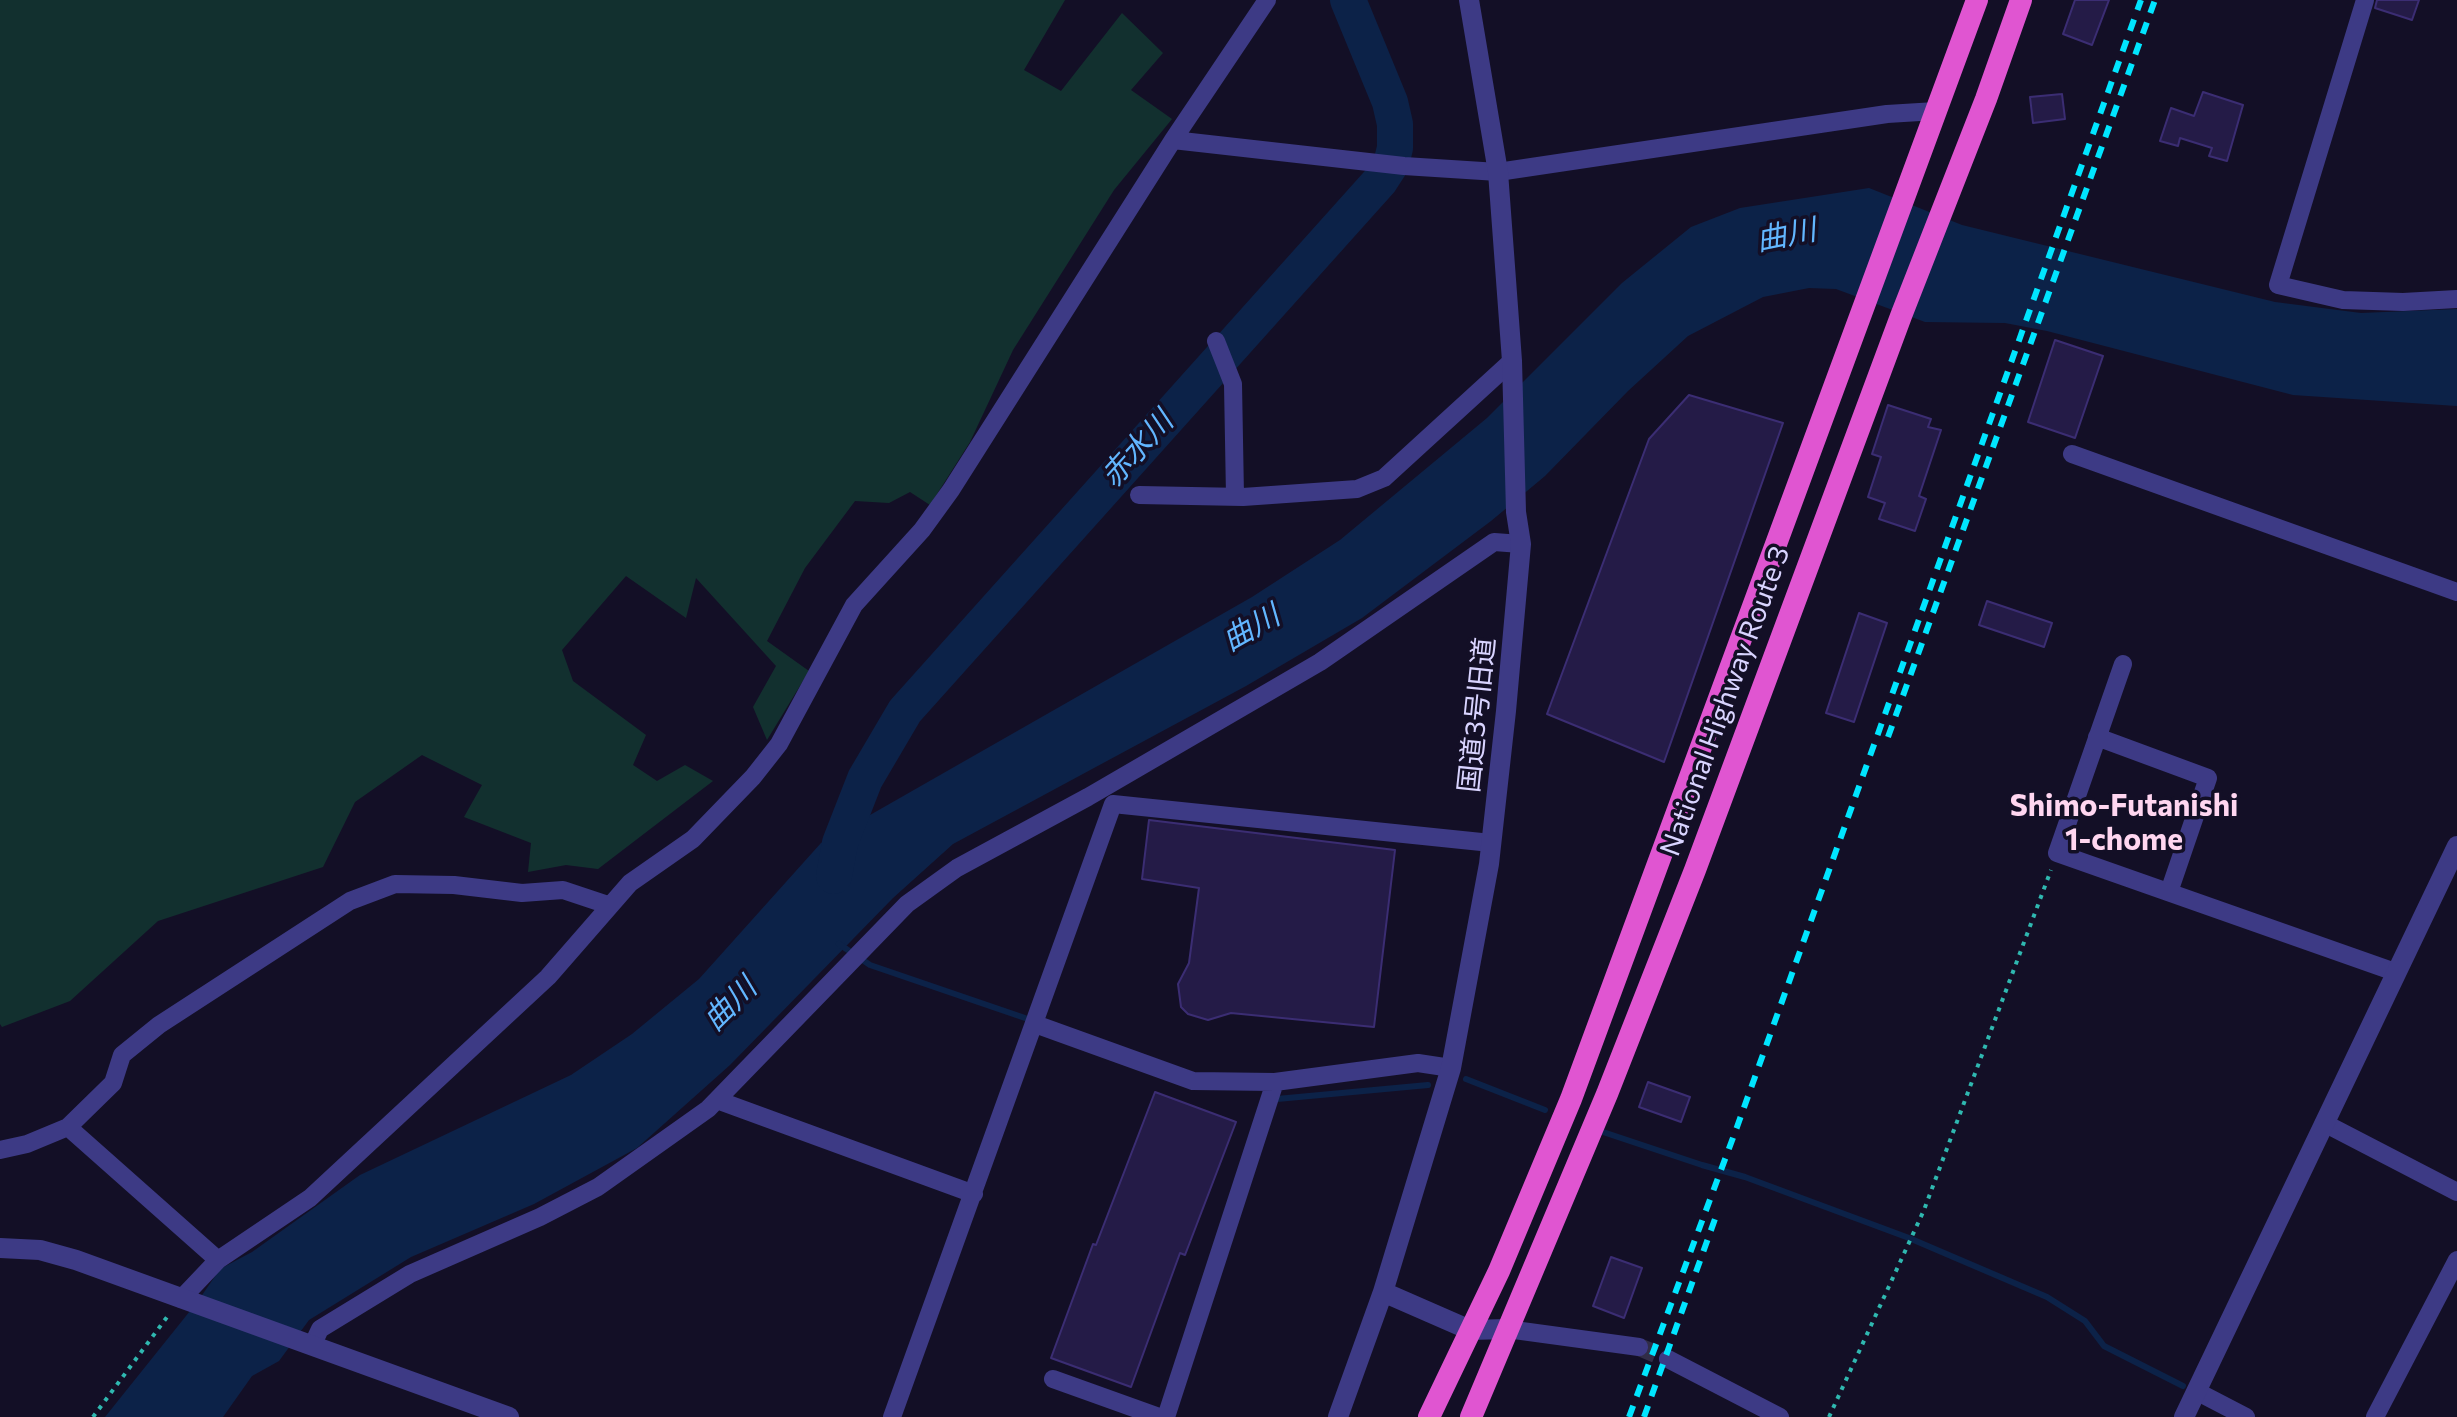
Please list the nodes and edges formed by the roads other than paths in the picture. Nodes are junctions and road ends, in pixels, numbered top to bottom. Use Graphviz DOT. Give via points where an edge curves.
graph roads {
  1 [pos="1267,0"];
  2 [pos="1469,0"];
  3 [pos="1977,0"];
  4 [pos="2021,0"];
  5 [pos="2365,0"];
  6 [pos="1936,111"];
  7 [pos="1173,140"];
  8 [pos="1498,172"];
  9 [pos="2457,299"];
  10 [pos="1216,341"];
  11 [pos="1512,361"];
  12 [pos="2072,454"];
  13 [pos="1139,495"];
  14 [pos="1235,496"];
  15 [pos="1521,544"];
  16 [pos="2457,592"];
  17 [pos="2123,664"];
  18 [pos="2097,737"];
  19 [pos="1491,843"];
  20 [pos="2457,846"];
  21 [pos="2169,892"];
  22 [pos="608,905"];
  23 [pos="2395,972"];
  24 [pos="1035,1024"];
  25 [pos="1451,1068"];
  26 [pos="1275,1082"];
  27 [pos="717,1100"];
  28 [pos="2324,1123"];
  29 [pos="68,1127"];
  30 [pos="0,1150"];
  31 [pos="2457,1192"];
  32 [pos="974,1194"];
  33 [pos="0,1248"];
  34 [pos="218,1260"];
  35 [pos="2457,1260"];
  36 [pos="1383,1292"];
  37 [pos="186,1300"];
  38 [pos="1507,1329"];
  39 [pos="1470,1330"];
  40 [pos="308,1344"];
  41 [pos="1639,1347"];
  42 [pos="1668,1359"];
  43 [pos="1053,1379"];
  44 [pos="2196,1391"];
  45 [pos="509,1417"];
  46 [pos="892,1417"];
  47 [pos="1159,1417"];
  48 [pos="1166,1417"];
  49 [pos="1338,1417"];
  50 [pos="1429,1417"];
  51 [pos="1471,1417"];
  52 [pos="1780,1417"];
  53 [pos="2184,1417"];
  54 [pos="2246,1417"];
  55 [pos="2375,1417"];
  1 -- 7 [label="street"];
  2 -- 8 [label="street, 国道3号旧道"];
  3 -- 6 [label="highway, National Highway Route 3"];
  4 -- 38 [label="highway, National Highway Route 3" via="1684,898"];
  5 -- 9 [label="street" via="2278,285 2343,300"];
  6 -- 8 [label="street"];
  6 -- 39 [label="highway, National Highway Route 3" via="1571,1099"];
  7 -- 8 [label="street"];
  7 -- 22 [label="street" via="951,490 854,605 779,744 693,839"];
  8 -- 11 [label="street, 国道3号旧道"];
  10 -- 14 [label="street" via="1233,384"];
  11 -- 14 [label="street" via="1384,478 1357,489"];
  11 -- 15 [label="street, 国道3号旧道"];
  12 -- 16 [label="street"];
  13 -- 14 [label="street"];
  15 -- 19 [label="street, 国道3号旧道"];
  15 -- 27 [label="street" via="1494,542 1320,662 957,868 907,904"];
  17 -- 18 [label="street"];
  18 -- 21 [label="street" via="2208,778"];
  18 -- 21 [label="street" via="2057,853"];
  19 -- 24 [label="street" via="1113,804"];
  19 -- 25 [label="street, 国道3号旧道"];
  20 -- 23 [label="street"];
  21 -- 23 [label="street"];
  22 -- 29 [label="street" via="563,890 522,893 395,884 350,901 159,1025 122,1055 113,1083"];
  22 -- 34 [label="street" via="548,977 310,1198"];
  23 -- 28 [label="street"];
  24 -- 26 [label="street" via="1193,1081"];
  24 -- 32 [label="street"];
  25 -- 26 [label="street" via="1418,1063"];
  25 -- 36 [label="street, 国道3号旧道"];
  26 -- 48 [label="street"];
  27 -- 32 [label="street"];
  27 -- 40 [label="street" via="598,1187 410,1274 320,1329"];
  28 -- 31 [label="street"];
  28 -- 44 [label="street"];
  29 -- 30 [label="street"];
  29 -- 34 [label="street"];
  32 -- 46 [label="street"];
  33 -- 37 [label="street" via="40,1250 76,1260"];
  34 -- 37 [label="street"];
  35 -- 55 [label="street"];
  36 -- 39 [label="street"];
  36 -- 49 [label="street, 国道3号旧道"];
  37 -- 40 [label="street"];
  38 -- 39 [label="street"];
  38 -- 41 [label="street"];
  38 -- 51 [label="highway, National Highway Route 3"];
  39 -- 50 [label="highway, National Highway Route 3"];
  40 -- 45 [label="street"];
  42 -- 52 [label="street"];
  43 -- 47 [label="street"];
  44 -- 53 [label="street"];
  44 -- 54 [label="street"];
}
